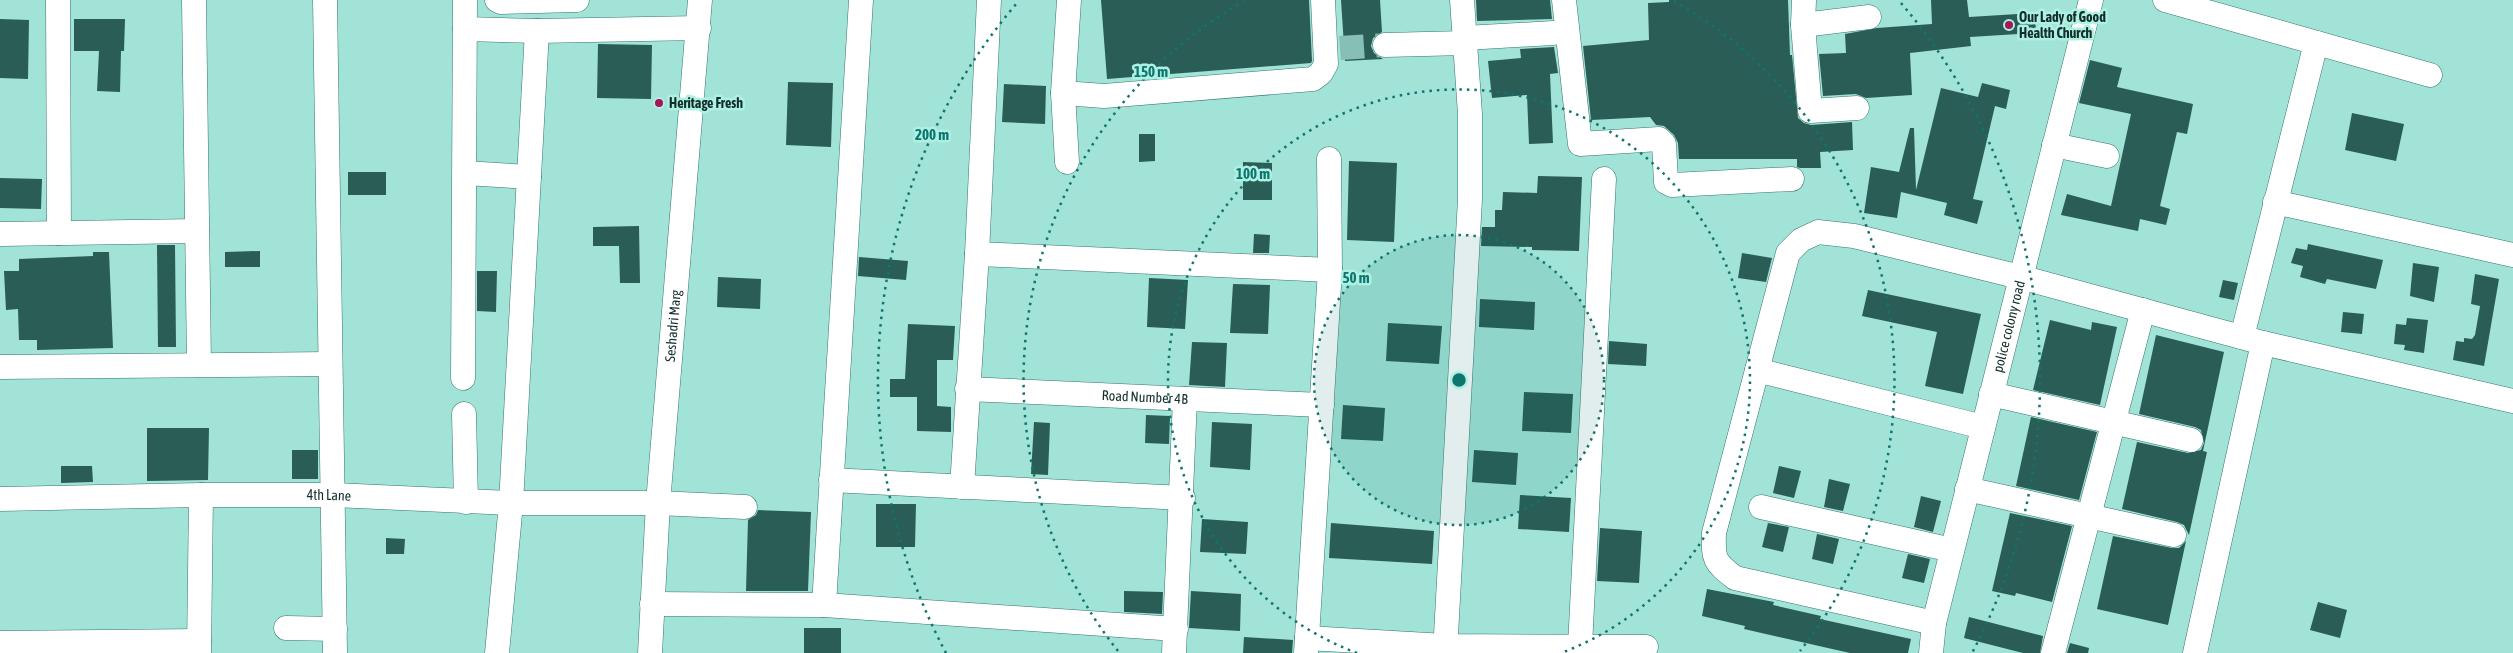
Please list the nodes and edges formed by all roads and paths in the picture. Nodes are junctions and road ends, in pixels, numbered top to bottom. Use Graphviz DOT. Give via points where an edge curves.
graph roads {
  1 [pos="58,0"];
  2 [pos="194,0"];
  3 [pos="325,0"];
  4 [pos="465,0"];
  5 [pos="497,0"];
  6 [pos="577,0"];
  7 [pos="700,0"];
  8 [pos="860,0"];
  9 [pos="989,0"];
  10 [pos="1069,0"];
  11 [pos="1323,0"];
  12 [pos="1462,0"];
  13 [pos="1564,0"];
  14 [pos="1804,0"];
  15 [pos="2091,0"];
  16 [pos="2165,0"];
  17 [pos="1869,17"];
  18 [pos="1803,25"];
  19 [pos="465,28"];
  20 [pos="699,28"];
  21 [pos="537,31"];
  22 [pos="1552,33"];
  23 [pos="1465,40"];
  24 [pos="2316,43"];
  25 [pos="1385,45"];
  26 [pos="2430,74"];
  27 [pos="1063,93"];
  28 [pos="1857,108"];
  29 [pos="2054,145"];
  30 [pos="2107,156"];
  31 [pos="1330,159"];
  32 [pos="1067,162"];
  33 [pos="465,173"];
  34 [pos="529,177"];
  35 [pos="1604,179"];
  36 [pos="1792,179"];
  37 [pos="2275,202"];
  38 [pos="197,231"];
  39 [pos="59,233"];
  40 [pos="0,234"];
  41 [pos="977,254"];
  42 [pos="2513,254"];
  43 [pos="1330,270"];
  44 [pos="2020,277"];
  45 [pos="2143,310"];
  46 [pos="2252,340"];
  47 [pos="330,364"];
  48 [pos="199,365"];
  49 [pos="0,367"];
  50 [pos="1757,370"];
  51 [pos="462,378"];
  52 [pos="967,389"];
  53 [pos="1991,394"];
  54 [pos="1185,399"];
  55 [pos="2513,401"];
  56 [pos="1322,405"];
  57 [pos="464,414"];
  58 [pos="2113,422"];
  59 [pos="1983,427"];
  60 [pos="2190,440"];
  61 [pos="831,480"];
  62 [pos="962,487"];
  63 [pos="1968,489"];
  64 [pos="201,495"];
  65 [pos="334,495"];
  66 [pos="1183,498"];
  67 [pos="0,499"];
  68 [pos="466,502"];
  69 [pos="512,503"];
  70 [pos="658,503"];
  71 [pos="745,506"];
  72 [pos="1761,507"];
  73 [pos="2088,516"];
  74 [pos="2174,536"];
  75 [pos="1952,550"];
  76 [pos="652,604"];
  77 [pos="824,605"];
  78 [pos="1934,623"];
  79 [pos="286,628"];
  80 [pos="335,629"];
  81 [pos="1176,629"];
  82 [pos="0,643"];
  83 [pos="1306,646"];
  84 [pos="1580,646"];
  85 [pos="199,647"];
  86 [pos="1646,647"];
  87 [pos="1445,649"];
  88 [pos="335,653"];
  89 [pos="497,653"];
  90 [pos="650,653"];
  91 [pos="1174,653"];
  92 [pos="1933,653"];
  93 [pos="2053,653"];
  94 [pos="2196,653"];
  1 -- 39 [label="street"];
  2 -- 38 [label="street"];
  3 -- 47 [label="street"];
  4 -- 19 [label="street"];
  5 -- 6 [label="street"];
  7 -- 20 [label="street, Seshadri Marg"];
  8 -- 61 [label="street"];
  9 -- 41 [label="street"];
  10 -- 27 [label="street"];
  11 -- 27 [label="street" via="1333,48 1321,73 1312,78 1104,96"];
  12 -- 23 [label="street"];
  13 -- 36 [label="street" via="1580,144 1659,140 1664,144 1666,182 1672,185"];
  14 -- 18 [label="street"];
  15 -- 29 [label="street, police colony road"];
  16 -- 24 [label="street"];
  17 -- 18 [label="street"];
  18 -- 28 [label="street" via="1810,111"];
  19 -- 21 [label="street"];
  19 -- 33 [label="street"];
  20 -- 21 [label="street"];
  20 -- 70 [label="street, Seshadri Marg"];
  21 -- 34 [label="street"];
  22 -- 23 [label="street"];
  23 -- 25 [label="street"];
  23 -- 87 [label="street" via="1470,114 1470,199"];
  24 -- 26 [label="street"];
  24 -- 37 [label="street"];
  27 -- 32 [label="street"];
  29 -- 30 [label="street"];
  29 -- 44 [label="street, police colony road"];
  31 -- 43 [label="street"];
  33 -- 34 [label="street"];
  33 -- 51 [label="street"];
  34 -- 69 [label="street"];
  35 -- 84 [label="street"];
  37 -- 42 [label="street"];
  37 -- 46 [label="street"];
  38 -- 39 [label="street"];
  38 -- 48 [label="street"];
  39 -- 40 [label="street"];
  41 -- 43 [label="street"];
  41 -- 52 [label="street"];
  43 -- 56 [label="street"];
  44 -- 45 [label="street"];
  44 -- 50 [label="street" via="1854,236 1818,232 1801,240 1788,252"];
  44 -- 53 [label="street, police colony road"];
  45 -- 46 [label="street"];
  45 -- 58 [label="street"];
  46 -- 55 [label="street"];
  46 -- 94 [label="street"];
  47 -- 48 [label="street"];
  47 -- 65 [label="street"];
  48 -- 49 [label="street"];
  50 -- 59 [label="street"];
  50 -- 78 [label="street" via="1714,533 1713,555 1718,565 1735,578"];
  52 -- 54 [label="street, Road Number 4B"];
  52 -- 62 [label="street"];
  53 -- 58 [label="street"];
  53 -- 59 [label="street, police colony road"];
  54 -- 56 [label="street, Road Number 4B"];
  54 -- 66 [label="street"];
  56 -- 83 [label="street"];
  57 -- 68 [label="street"];
  58 -- 60 [label="street"];
  58 -- 73 [label="street"];
  59 -- 63 [label="street, police colony road"];
  61 -- 62 [label="street"];
  61 -- 77 [label="street"];
  62 -- 66 [label="street"];
  63 -- 73 [label="street"];
  63 -- 75 [label="street, police colony road"];
  64 -- 65 [label="street, 4th Lane"];
  64 -- 67 [label="street, 4th Lane"];
  64 -- 85 [label="street"];
  65 -- 68 [label="street, 4th Lane"];
  65 -- 80 [label="street"];
  66 -- 81 [label="street"];
  68 -- 69 [label="street, 4th Lane"];
  69 -- 70 [label="street, 4th Lane"];
  69 -- 89 [label="street"];
  70 -- 71 [label="street, 4th Lane"];
  70 -- 76 [label="street, Seshadri Marg"];
  72 -- 75 [label="street"];
  73 -- 74 [label="street"];
  73 -- 93 [label="street"];
  75 -- 78 [label="street, police colony road"];
  76 -- 77 [label="street"];
  76 -- 90 [label="street, Seshadri Marg"];
  77 -- 81 [label="street"];
  78 -- 92 [label="street, police colony road"];
  79 -- 80 [label="street"];
  80 -- 88 [label="street"];
  81 -- 91 [label="street"];
  82 -- 85 [label="street"];
  83 -- 87 [label="street"];
  84 -- 86 [label="street"];
  84 -- 87 [label="street"];
}
